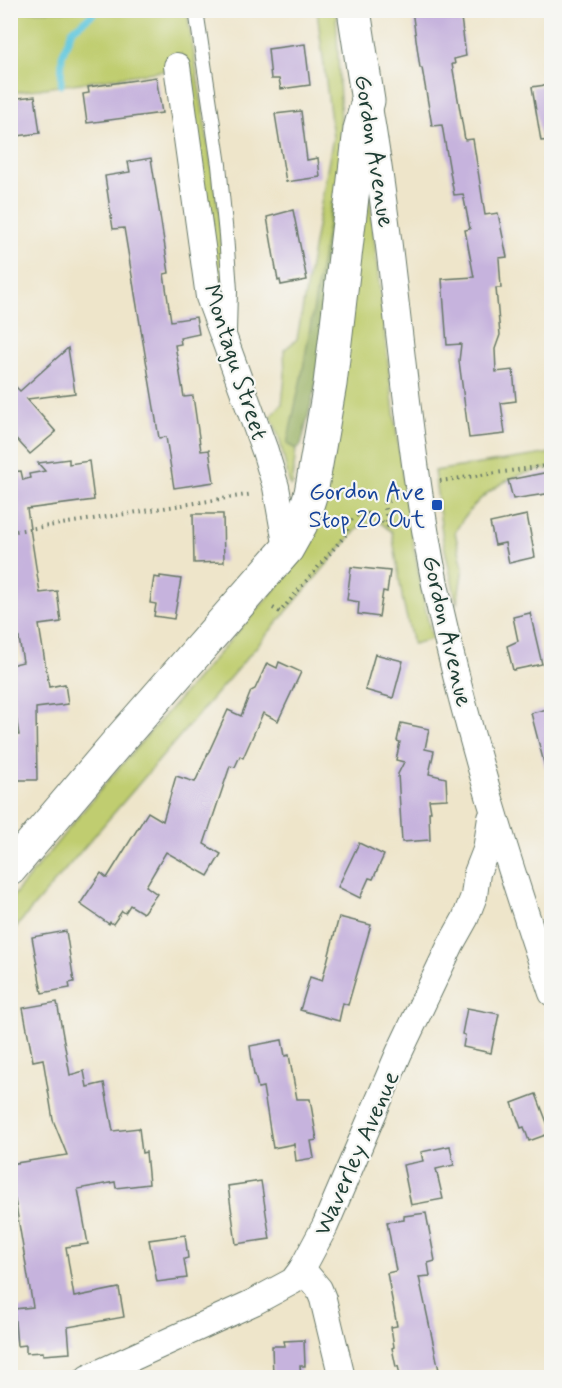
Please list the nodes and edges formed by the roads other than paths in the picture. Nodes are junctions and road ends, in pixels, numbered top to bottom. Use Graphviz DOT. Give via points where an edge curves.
graph roads {
  1 [pos="196,10"];
  2 [pos="354,10"];
  3 [pos="177,66"];
  4 [pos="368,101"];
  5 [pos="229,352"];
  6 [pos="287,549"];
  7 [pos="492,812"];
  8 [pos="10,869"];
  9 [pos="552,993"];
  10 [pos="302,1269"];
  11 [pos="88,1377"];
  12 [pos="342,1377"];
  1 -- 5 [label="lane" via="226,235"];
  2 -- 4 [label="street, Gordon Avenue"];
  3 -- 5 [label="street, Montagu Street" via="209,297"];
  4 -- 6 [label="street" via="360,129 330,384 313,482 302,524"];
  4 -- 7 [label="street, Gordon Avenue" via="381,177 418,484 440,607"];
  5 -- 6 [label="street, Montagu Street" via="271,469"];
  6 -- 8 [label="street"];
  7 -- 9 [label="street, Gordon Avenue"];
  7 -- 10 [label="street, Waverley Avenue" via="486,849 465,919 399,1053 325,1226"];
  10 -- 11 [label="street, Waverley Avenue" via="293,1281 254,1302"];
  10 -- 12 [label="street" via="323,1299"];
}
